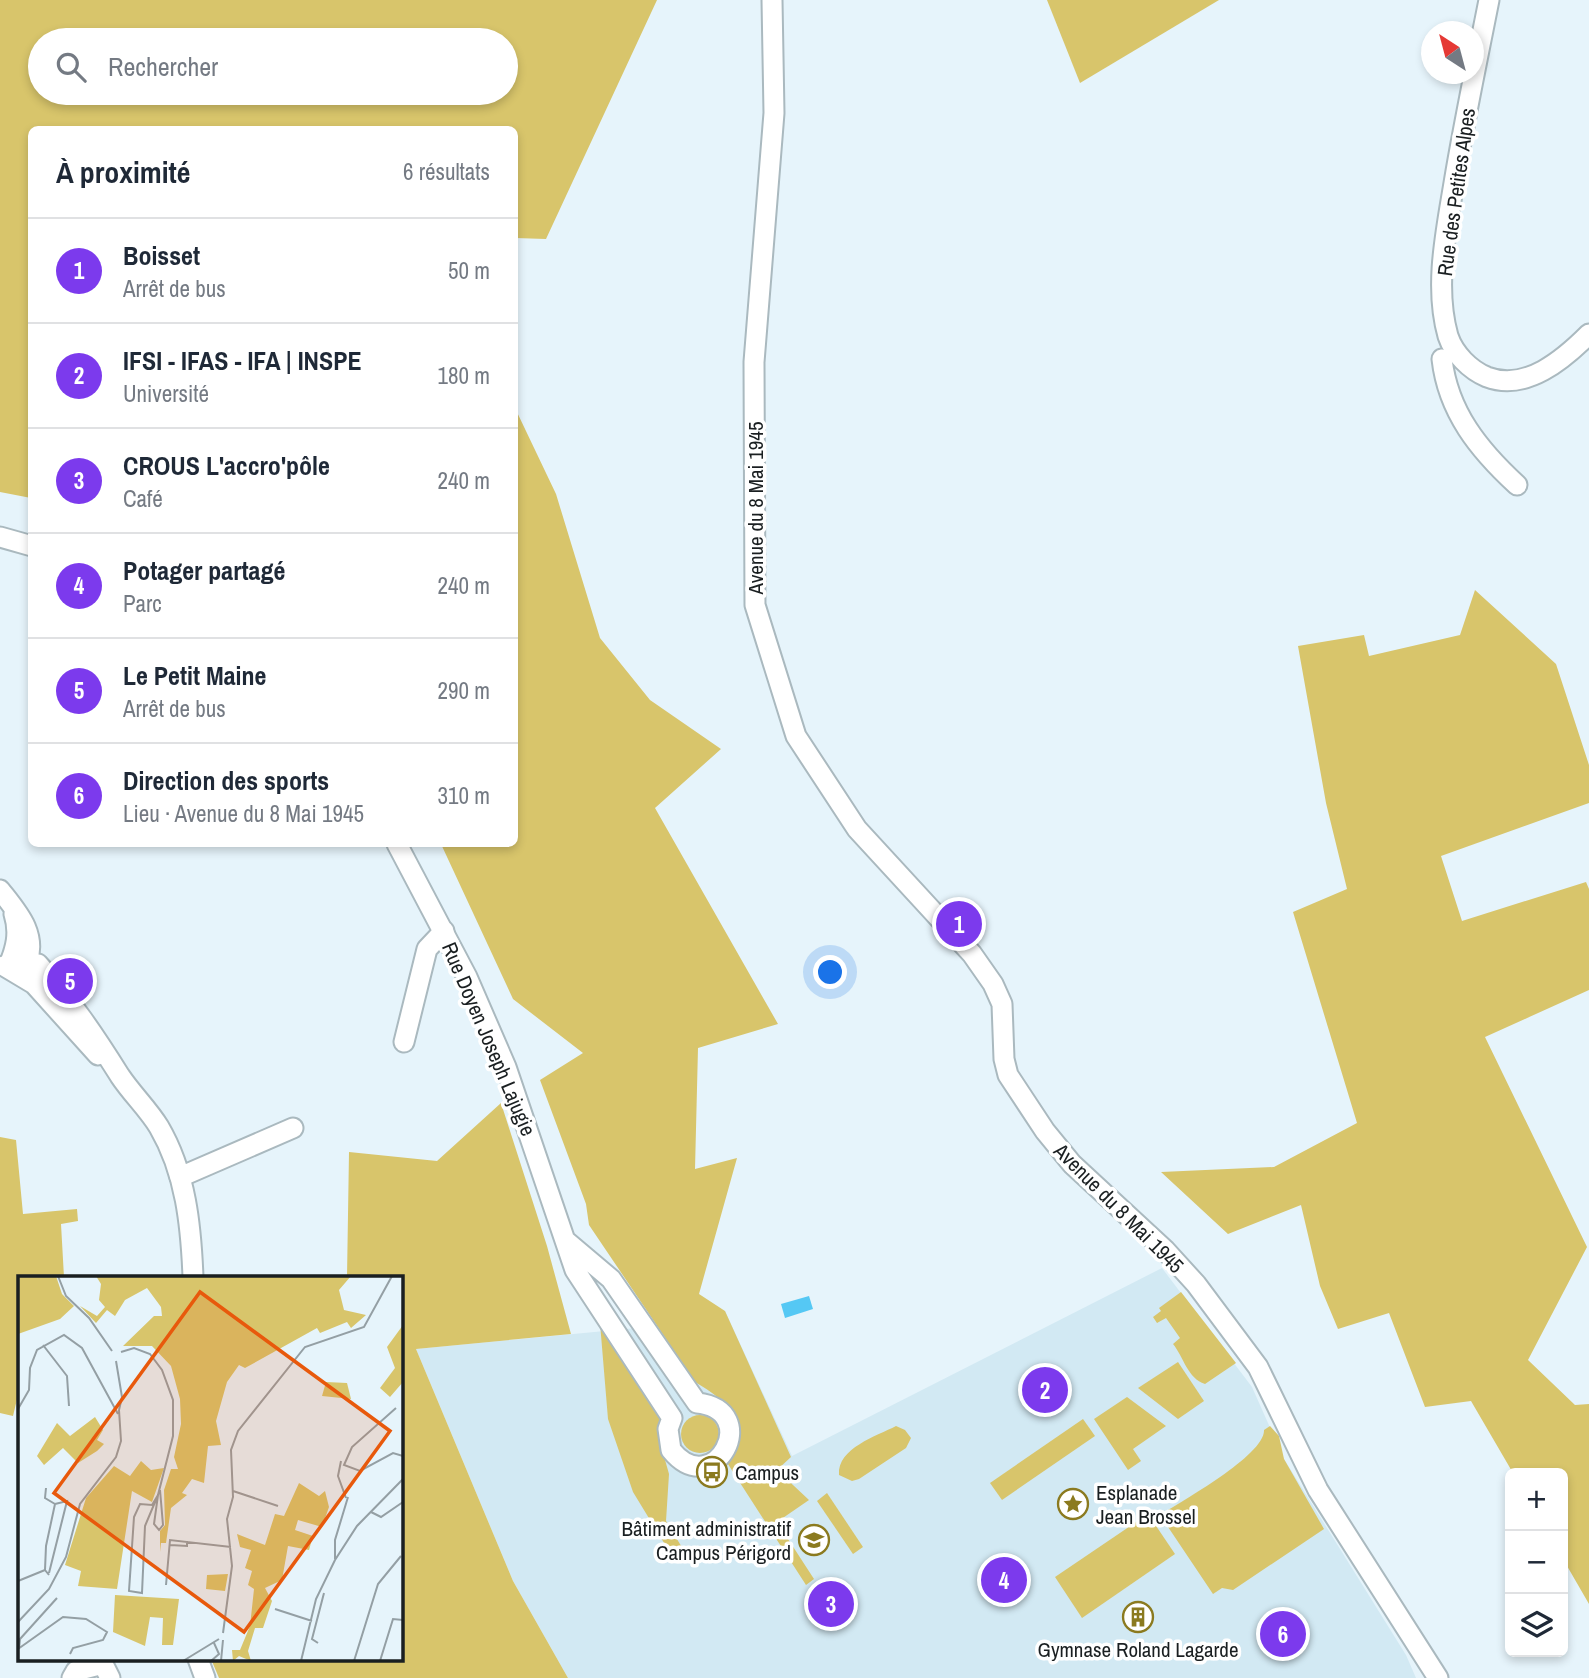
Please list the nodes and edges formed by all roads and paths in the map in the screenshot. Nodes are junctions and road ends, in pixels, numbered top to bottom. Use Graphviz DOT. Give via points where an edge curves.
graph roads {
  1 [pos="772,0"];
  2 [pos="1489,0"];
  3 [pos="1589,334"];
  4 [pos="1442,359"];
  5 [pos="1517,485"];
  6 [pos="0,537"];
  7 [pos="28,545"];
  8 [pos="399,847"];
  9 [pos="5,897"];
  10 [pos="444,931"];
  11 [pos="12,965"];
  12 [pos="404,1042"];
  13 [pos="293,1128"];
  14 [pos="180,1177"];
  15 [pos="566,1241"];
  16 [pos="193,1276"];
  17 [pos="198,1660"];
  18 [pos="72,1678"];
  19 [pos="110,1678"];
  20 [pos="205,1678"];
  21 [pos="1438,1678"];
  1 -- 21 [label="street, Avenue du 8 Mai 1945" via="775,113 754,349 755,605 796,736 857,829 972,954 993,984 1002,1004 1009,1075 1045,1131 1072,1164 1166,1250 1258,1367 1318,1490"];
  2 -- 3 [label="street, Rue des Petites Alpes" via="1444,245 1442,289 1448,337 1472,370 1514,381 1561,360"];
  4 -- 5 [label="street" via="1461,421 1486,456"];
  6 -- 7 [label="street"];
  8 -- 10 [label="street, Rue Doyen Joseph Lajugie"];
  9 -- 11 [label="street" via="18,927"];
  10 -- 12 [label="street" via="427,949"];
  10 -- 15 [label="street, Rue Doyen Joseph Lajugie" via="506,1067"];
  11 -- 14 [label="street" via="122,1079 158,1126"];
  13 -- 14 [label="street"];
  14 -- 16 [label="street" via="191,1232"];
  15 -- 15 [label="street, Rue Doyen Joseph Lajugie" via="611,1279 697,1403 723,1415 729,1443 719,1459 698,1466 687,1464 671,1450 668,1429 672,1418 575,1270"];
  17 -- 20 [label="street"];
  18 -- 19 [label="street" via="76,1671 103,1664"];
}
